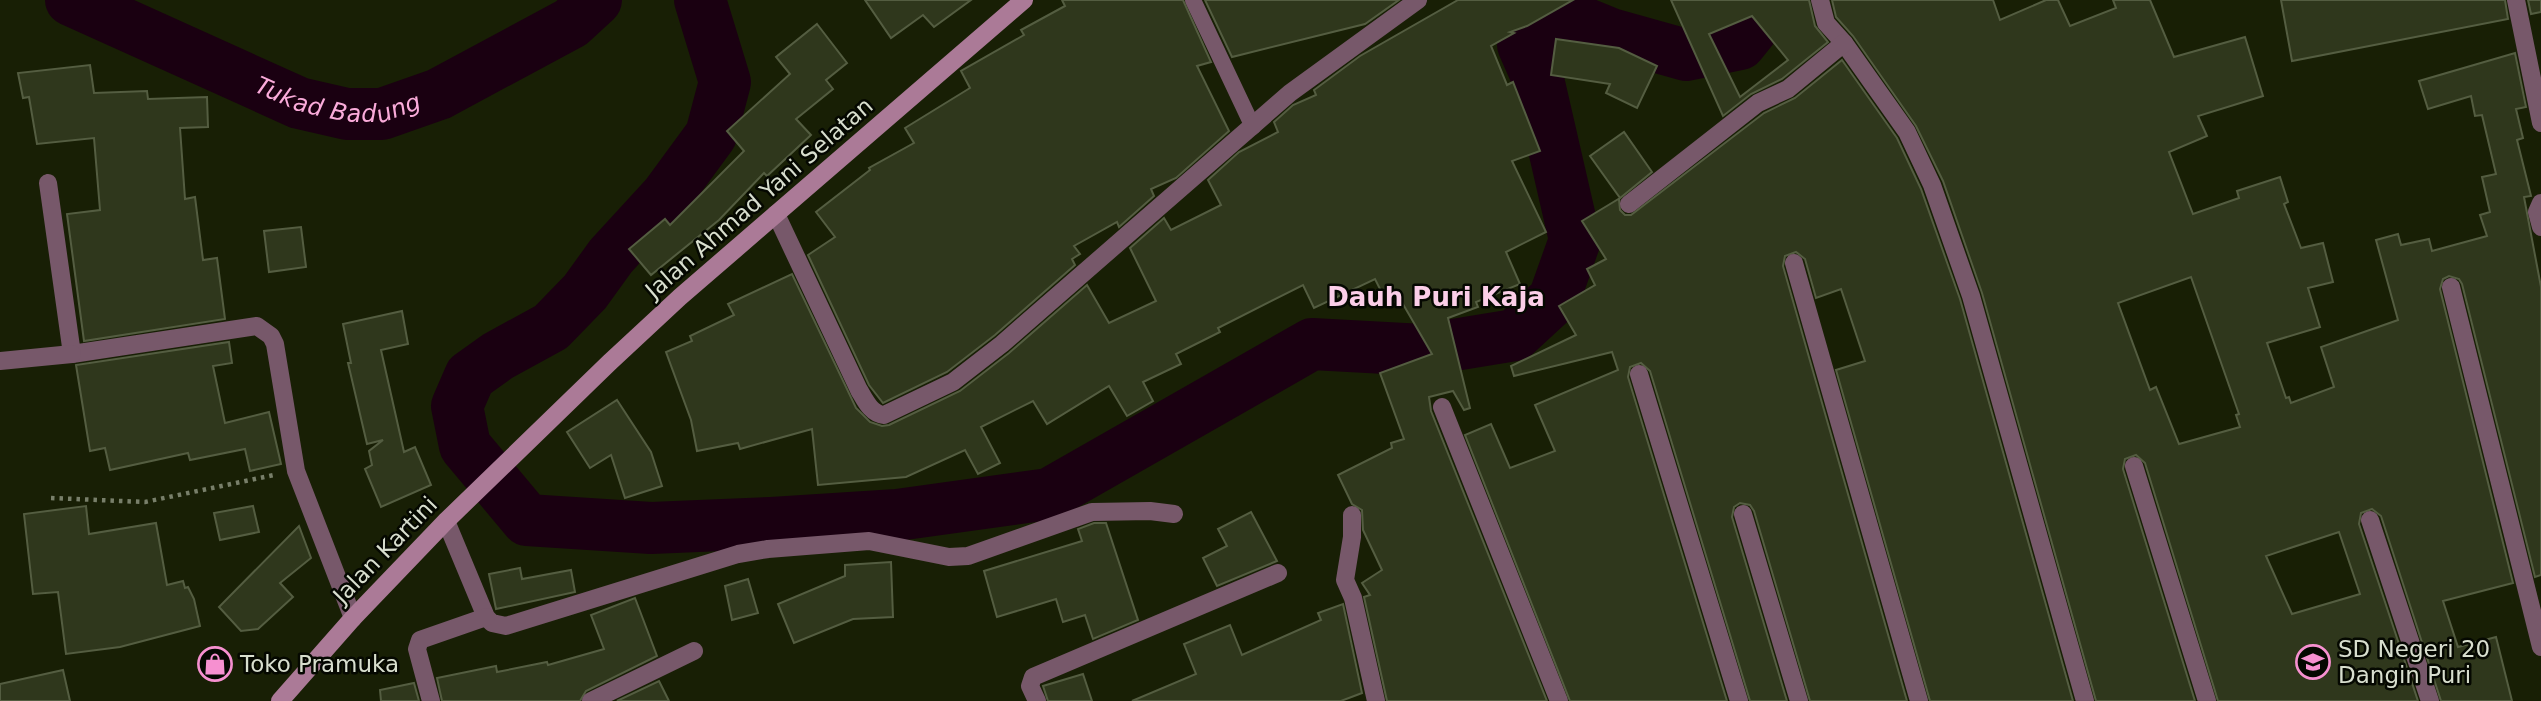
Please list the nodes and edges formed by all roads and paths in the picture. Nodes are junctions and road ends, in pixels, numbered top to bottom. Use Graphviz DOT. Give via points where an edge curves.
graph roads {
  1 [pos="1024,0"];
  2 [pos="1193,0"];
  3 [pos="1418,0"];
  4 [pos="1819,0"];
  5 [pos="2516,0"];
  6 [pos="1844,43"];
  7 [pos="2541,123"];
  8 [pos="1253,127"];
  9 [pos="48,183"];
  10 [pos="2541,203"];
  11 [pos="1629,204"];
  12 [pos="776,214"];
  13 [pos="2541,227"];
  14 [pos="1794,263"];
  15 [pos="2452,288"];
  16 [pos="72,355"];
  17 [pos="0,361"];
  18 [pos="1639,374"];
  19 [pos="1442,407"];
  20 [pos="532,439"];
  21 [pos="2134,466"];
  22 [pos="296,471"];
  23 [pos="51,498"];
  24 [pos="1743,513"];
  25 [pos="1174,514"];
  26 [pos="1352,515"];
  27 [pos="2370,520"];
  28 [pos="446,521"];
  29 [pos="1278,573"];
  30 [pos="486,617"];
  31 [pos="353,618"];
  32 [pos="2541,646"];
  33 [pos="694,652"];
  34 [pos="280,701"];
  35 [pos="431,701"];
  36 [pos="591,701"];
  37 [pos="1037,701"];
  38 [pos="1375,701"];
  39 [pos="1559,701"];
  40 [pos="1739,701"];
  41 [pos="1799,701"];
  42 [pos="1919,701"];
  43 [pos="2085,701"];
  44 [pos="2207,701"];
  45 [pos="2430,701"];
  1 -- 12 [label="main road, Jalan Ahmad Yani Selatan"];
  2 -- 8 [label="lane"];
  3 -- 8 [label="street" via="1290,93"];
  4 -- 6 [label="street" via="1826,23"];
  5 -- 7 [label="street"];
  6 -- 11 [label="street" via="1788,89 1758,103"];
  6 -- 43 [label="street" via="1907,132 1932,185 1971,296"];
  8 -- 12 [label="street" via="1002,344 953,382 884,415 872,410 859,390"];
  9 -- 16 [label="street"];
  10 -- 13 [label="street" via="2537,212"];
  12 -- 20 [label="main road, Jalan Ahmad Yani Selatan" via="680,297"];
  14 -- 42 [label="street"];
  15 -- 32 [label="street"];
  16 -- 17 [label="street"];
  16 -- 22 [label="street" via="262,328 275,344"];
  18 -- 40 [label="street"];
  19 -- 39 [label="street"];
  20 -- 28 [label="main road, Jalan Kartini"];
  21 -- 44 [label="street"];
  22 -- 23 [label="path" via="145,502"];
  22 -- 31 [label="street"];
  24 -- 41 [label="street"];
  25 -- 30 [label="street" via="1092,512 968,556 949,557 869,541 768,549 738,554 506,626"];
  26 -- 38 [label="street" via="1345,580"];
  27 -- 45 [label="street"];
  28 -- 30 [label="street"];
  28 -- 31 [label="main road, Jalan Kartini"];
  29 -- 37 [label="street" via="1033,677"];
  30 -- 35 [label="street" via="417,644"];
  31 -- 34 [label="main road, Jalan Kartini"];
  33 -- 36 [label="street"];
}
